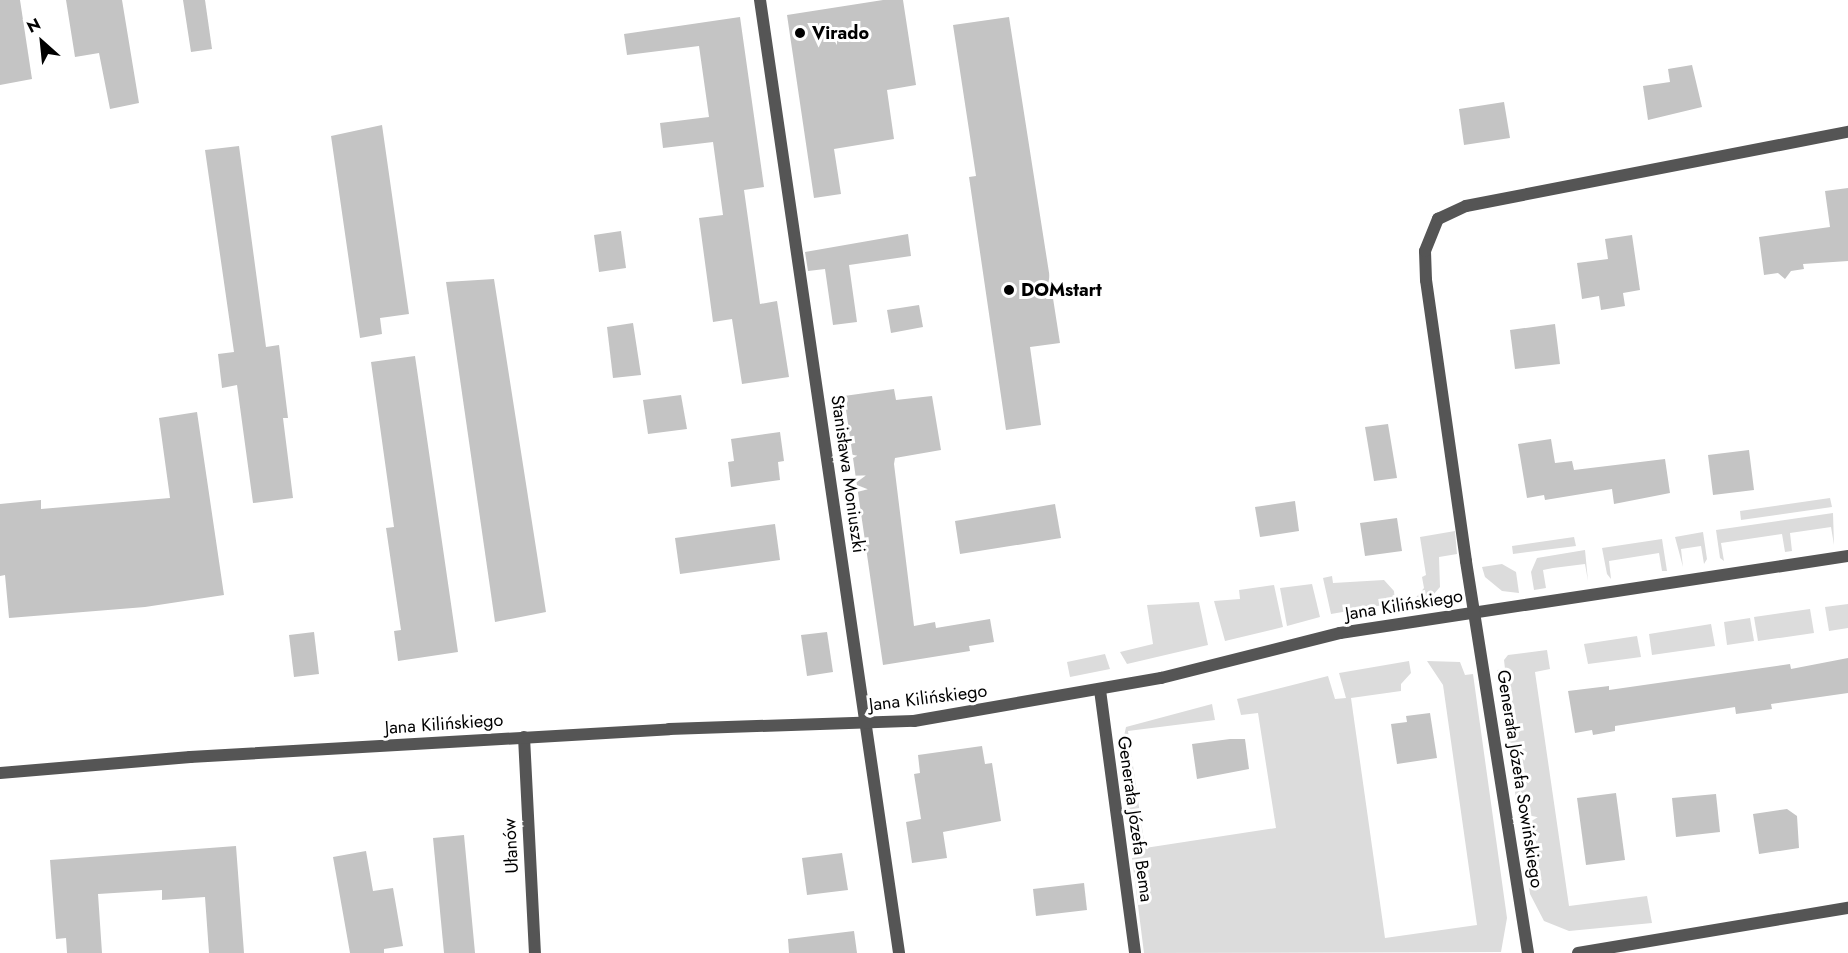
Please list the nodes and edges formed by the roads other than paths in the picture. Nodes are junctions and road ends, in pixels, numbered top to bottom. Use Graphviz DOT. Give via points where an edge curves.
graph roads {
  1 [pos="760,0"];
  2 [pos="1848,132"];
  3 [pos="1848,556"];
  4 [pos="1476,611"];
  5 [pos="1100,690"];
  6 [pos="867,724"];
  7 [pos="524,737"];
  8 [pos="0,773"];
  9 [pos="1848,908"];
  10 [pos="535,953"];
  11 [pos="899,953"];
  12 [pos="1135,953"];
  13 [pos="1528,953"];
  14 [pos="1578,953"];
  1 -- 6 [label="street, Stanisława Moniuszki"];
  2 -- 4 [label="street, Generała Józefa Sowińskiego" via="1466,206 1438,219 1425,251 1426,280"];
  3 -- 4 [label="street, Jana Kilińskiego"];
  4 -- 5 [label="street, Jana Kilińskiego" via="1340,633"];
  4 -- 13 [label="street, Generała Józefa Sowińskiego"];
  5 -- 6 [label="street, Jana Kilińskiego" via="914,721"];
  5 -- 12 [label="street, Generała Józefa Bema"];
  6 -- 7 [label="street, Jana Kilińskiego" via="735,726"];
  6 -- 11 [label="street, Stanisława Moniuszki"];
  7 -- 8 [label="street, Jana Kilińskiego"];
  7 -- 10 [label="street, Ułanów"];
  9 -- 14 [label="street"];
}
